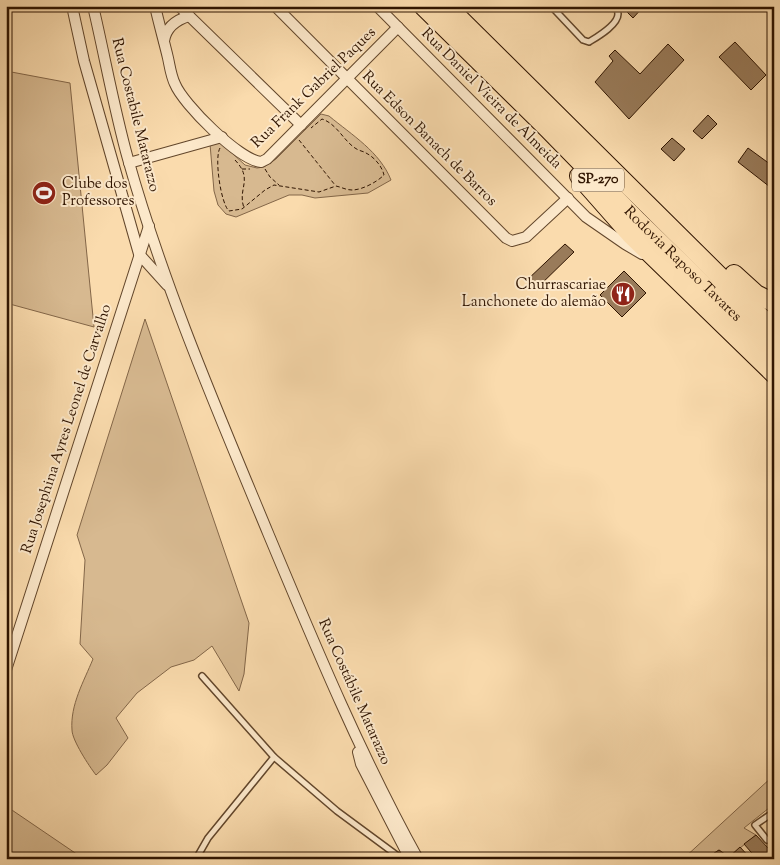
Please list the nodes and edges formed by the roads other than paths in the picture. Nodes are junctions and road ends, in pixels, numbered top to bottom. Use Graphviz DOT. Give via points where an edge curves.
graph roads {
  1 [pos="72,6"];
  2 [pos="93,6"];
  3 [pos="155,6"];
  4 [pos="179,6"];
  5 [pos="275,6"];
  6 [pos="377,6"];
  7 [pos="423,6"];
  8 [pos="447,6"];
  9 [pos="551,6"];
  10 [pos="616,6"];
  11 [pos="189,16"];
  12 [pos="398,27"];
  13 [pos="448,31"];
  14 [pos="164,41"];
  15 [pos="347,79"];
  16 [pos="537,97"];
  17 [pos="303,129"];
  18 [pos="222,137"];
  19 [pos="129,163"];
  20 [pos="135,180"];
  21 [pos="118,184"];
  22 [pos="568,198"];
  23 [pos="149,226"];
  24 [pos="139,254"];
  25 [pos="658,262"];
  26 [pos="170,288"];
  27 [pos="741,296"];
  28 [pos="774,303"];
  29 [pos="774,320"];
  30 [pos="774,330"];
  31 [pos="774,353"];
  32 [pos="774,374"];
  33 [pos="269,534"];
  34 [pos="6,670"];
  35 [pos="202,676"];
  36 [pos="352,729"];
  37 [pos="274,756"];
  38 [pos="774,812"];
  39 [pos="767,840"];
  40 [pos="196,859"];
  41 [pos="402,859"];
  42 [pos="410,859"];
  43 [pos="418,859"];
  1 -- 21 [label="street, Rua Costabile Matarazzo"];
  2 -- 19 [label="street, Rua Costabile Matarazzo"];
  3 -- 14 [label="street"];
  4 -- 11 [label="street"];
  5 -- 15 [label="street, Rua Edson Banach de Barros"];
  6 -- 12 [label="street, Rua Daniel Vieira de Almeida"];
  7 -- 13 [label="highway, Rodovia Raposo Tavares / SP-270"];
  8 -- 16 [label="highway, Rodovia Raposo Tavares / SP-270"];
  9 -- 10 [label="lane" via="583,40 589,42 602,35 616,20"];
  11 -- 14 [label="street" via="176,21 165,33"];
  11 -- 17 [label="street"];
  12 -- 15 [label="street, Rua Frank Gabriel Paques"];
  12 -- 22 [label="street, Rua Daniel Vieira de Almeida"];
  13 -- 25 [label="highway"];
  13 -- 31 [label="highway, Rodovia Raposo Tavares / SP-270"];
  14 -- 18 [label="street" via="174,84 183,98"];
  15 -- 17 [label="street, Rua Frank Gabriel Paques"];
  15 -- 22 [label="street, Rua Edson Banach de Barros" via="506,238 512,241 526,237"];
  16 -- 27 [label="highway, Rodovia Raposo Tavares / SP-270"];
  16 -- 28 [label="highway" via="591,142 668,218 756,294"];
  17 -- 18 [label="street, Rua Frank Gabriel Paques" via="261,162 246,158"];
  18 -- 19 [label="street"];
  19 -- 20 [label="street, Rua Costabile Matarazzo"];
  20 -- 21 [label="street"];
  20 -- 23 [label="street, Rua Costabile Matarazzo"];
  21 -- 24 [label="street, Rua Costabile Matarazzo"];
  22 -- 25 [label="street, Rua Daniel Vieira de Almeida" via="586,217"];
  23 -- 24 [label="street, Rua Josephina Ayres Leonel de Carvalho"];
  23 -- 26 [label="street, Rua Costabile Matarazzo"];
  24 -- 26 [label="street, Rua Costabile Matarazzo"];
  24 -- 34 [label="street, Rua Josephina Ayres Leonel de Carvalho"];
  25 -- 32 [label="highway"];
  26 -- 33 [label="street, Rua Costabile Matarazzo"];
  27 -- 29 [label="lane"];
  27 -- 30 [label="highway, Rodovia Raposo Tavares / SP-270"];
  33 -- 36 [label="street, Rua Costábile Matarazzo"];
  35 -- 37 [label="lane"];
  36 -- 42 [label="street, Rua Costábile Matarazzo" via="361,764"];
  36 -- 43 [label="street, Rua Costábile Matarazzo"];
  37 -- 40 [label="lane" via="208,838"];
  37 -- 41 [label="lane" via="337,811"];
  38 -- 39 [label="lane" via="755,825"];
}
